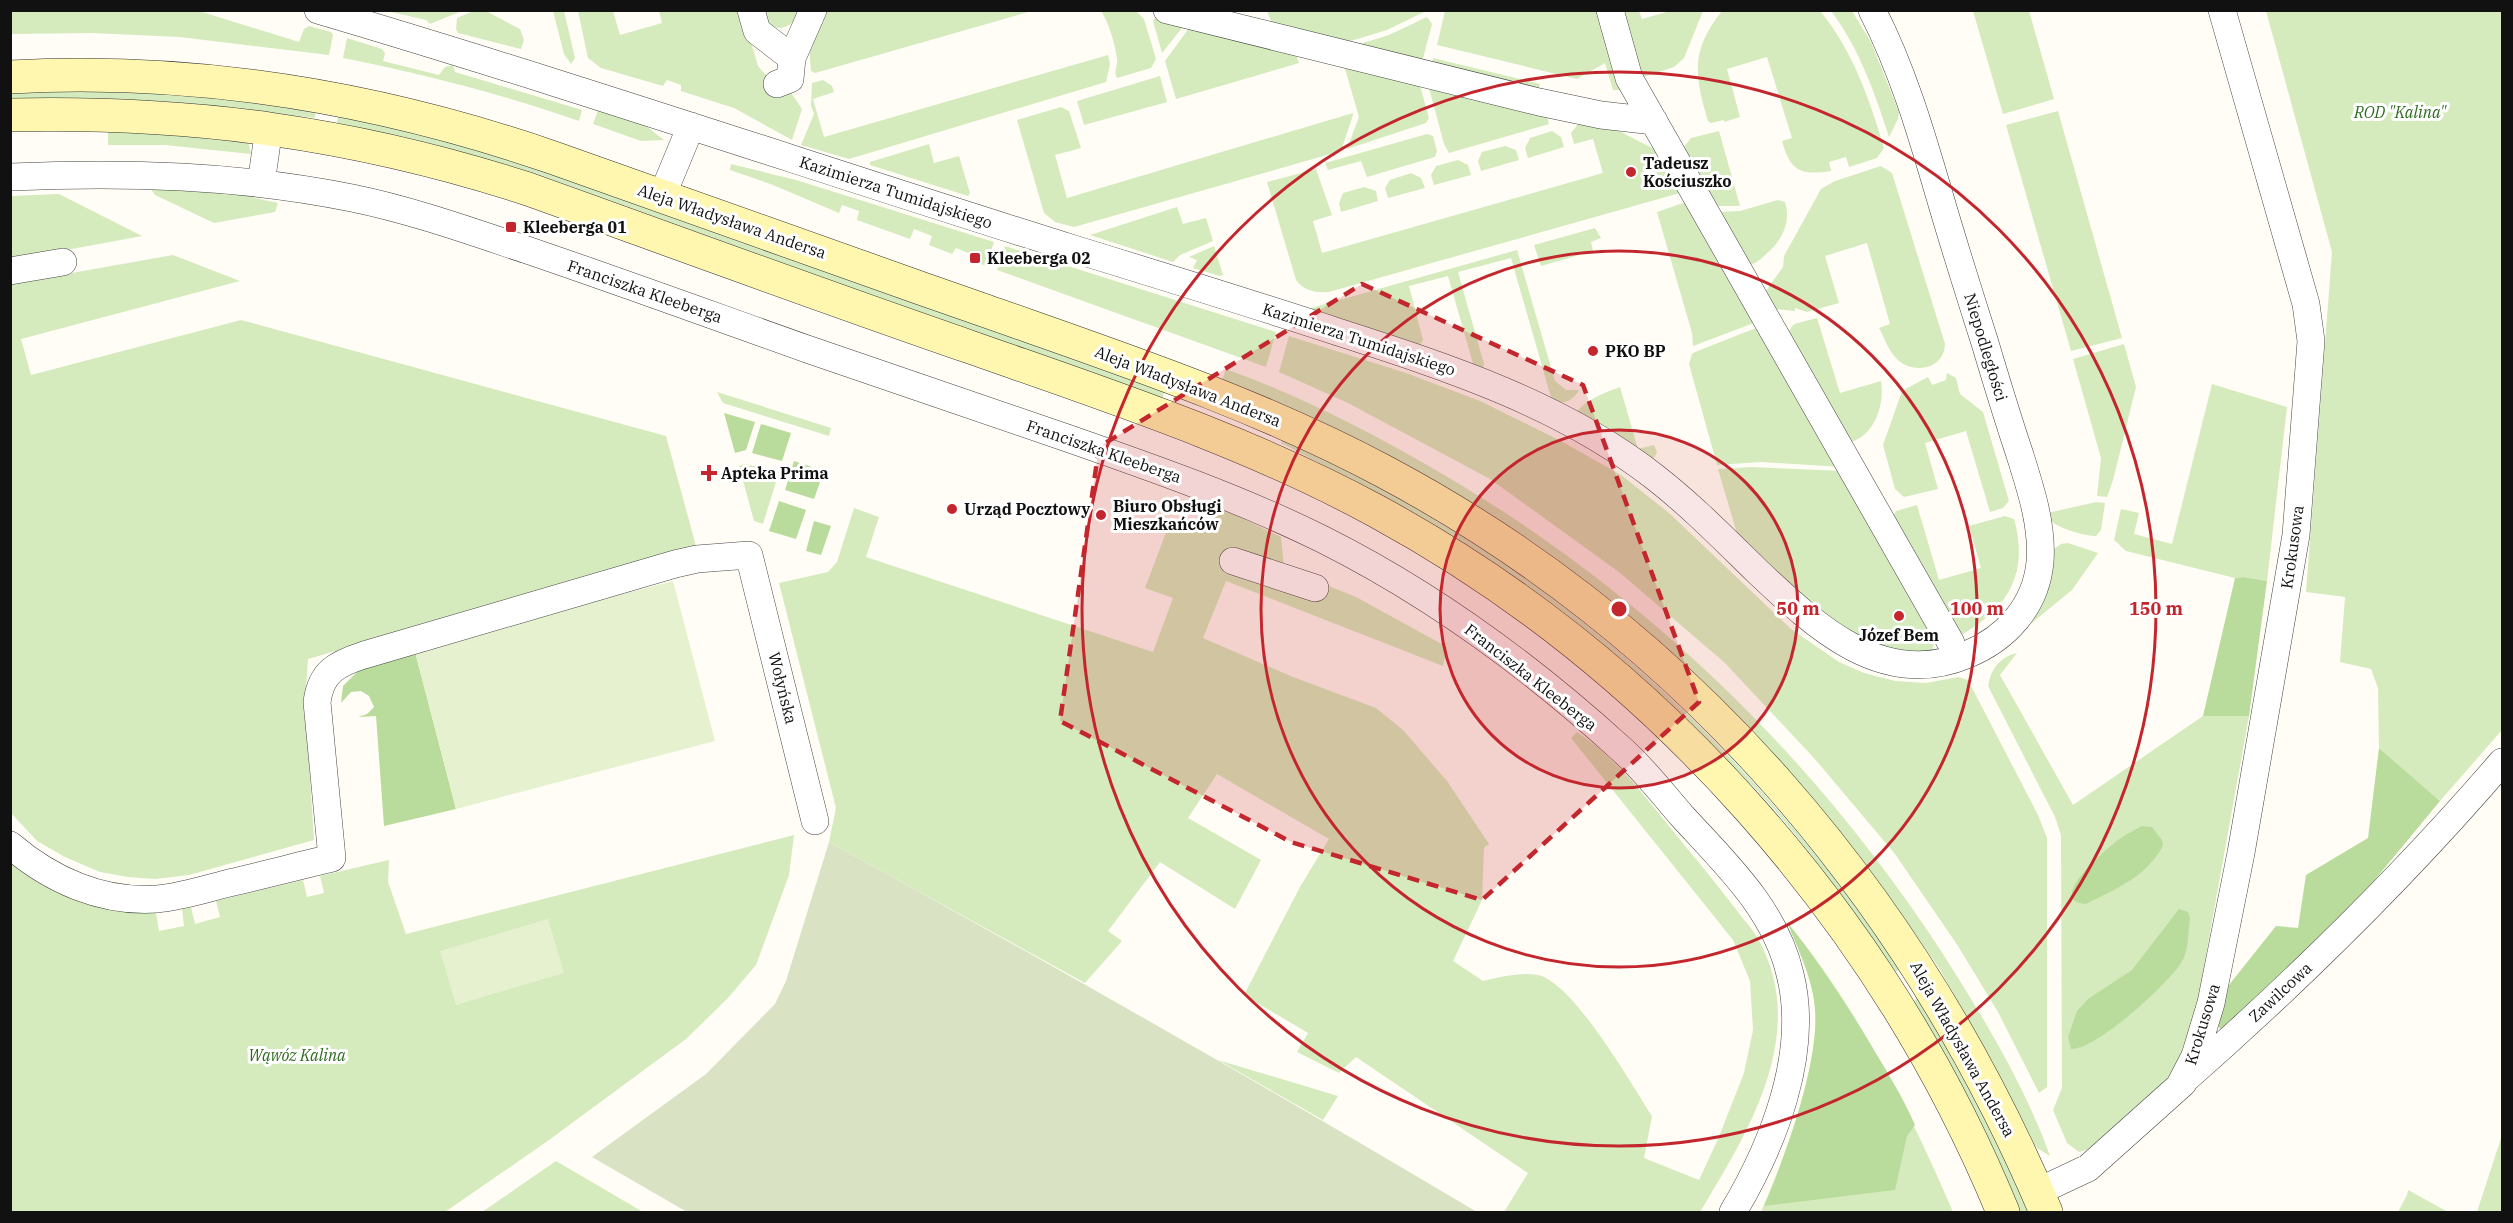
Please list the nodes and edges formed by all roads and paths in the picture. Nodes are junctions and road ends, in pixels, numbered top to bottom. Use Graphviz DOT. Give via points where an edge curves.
graph roads {
  1 [pos="318,10"];
  2 [pos="751,10"];
  3 [pos="813,10"];
  4 [pos="1167,10"];
  5 [pos="1610,10"];
  6 [pos="1872,10"];
  7 [pos="2222,10"];
  8 [pos="792,58"];
  9 [pos="10,77"];
  10 [pos="777,84"];
  11 [pos="10,115"];
  12 [pos="1654,121"];
  13 [pos="691,126"];
  14 [pos="269,128"];
  15 [pos="10,177"];
  16 [pos="261,184"];
  17 [pos="662,196"];
  18 [pos="63,262"];
  19 [pos="10,271"];
  20 [pos="1269,416"];
  21 [pos="1253,451"];
  22 [pos="1233,561"];
  23 [pos="1315,588"];
  24 [pos="1955,651"];
  25 [pos="2502,762"];
  26 [pos="815,821"];
  27 [pos="10,845"];
  28 [pos="1923,975"];
  29 [pos="1890,995"];
  30 [pos="2181,1083"];
  31 [pos="2041,1202"];
  32 [pos="1733,1212"];
  33 [pos="2003,1212"];
  1 -- 13 [label="street, Kazimierza Tumidajskiego"];
  2 -- 8 [label="street" via="757,31"];
  3 -- 8 [label="street"];
  4 -- 12 [label="street" via="1539,102"];
  5 -- 12 [label="street" via="1629,78"];
  6 -- 24 [label="street, Niepodległości" via="1920,127 2031,490 2039,533 2040,570 2019,617 2000,636"];
  7 -- 30 [label="street, Krokusowa" via="2306,304 2311,341 2296,535 2241,853 2211,1003 2195,1056"];
  8 -- 10 [label="street" via="790,79"];
  9 -- 17 [label="main road, Aleja Władysława Andersa" via="170,78 331,99 489,136"];
  11 -- 14 [label="main road" via="141,116"];
  12 -- 24 [label="street"];
  13 -- 17 [label="street"];
  13 -- 24 [label="street, Kazimierza Tumidajskiego" via="1365,340 1537,404 1635,462 1682,500 1818,627 1842,642 1889,661 1930,664"];
  14 -- 16 [label="street"];
  14 -- 21 [label="main road" via="402,153 498,179 1168,416"];
  15 -- 16 [label="street, Franciszka Kleeberga" via="136,174"];
  16 -- 32 [label="street, Franciszka Kleeberga" via="355,198 450,224 1165,472 1326,541 1486,638 1624,751 1742,882 1780,942 1791,976 1797,1015 1792,1058 1772,1133"];
  17 -- 20 [label="main road, Aleja Władysława Andersa" via="1132,363"];
  18 -- 19 [label="street"];
  20 -- 21 [label="main road"];
  20 -- 28 [label="main road, Aleja Władysława Andersa" via="1360,458 1451,509 1618,628 1703,705 1788,794 1852,872"];
  21 -- 29 [label="main road" via="1363,504 1441,549 1541,618 1617,679 1680,736 1754,814 1829,907"];
  22 -- 23 [label="street"];
  25 -- 30 [label="street, Zawilcowa" via="2422,853 2329,947"];
  26 -- 27 [label="street, Wołyńska" via="749,555 675,564 363,655 331,670 319,685 317,702 332,858 180,895 125,899 53,877"];
  28 -- 29 [label="main road"];
  28 -- 31 [label="main road, Aleja Władysława Andersa" via="1981,1075"];
  29 -- 33 [label="main road" via="1948,1095"];
  30 -- 31 [label="street, Zawilcowa" via="2088,1168"];
}
